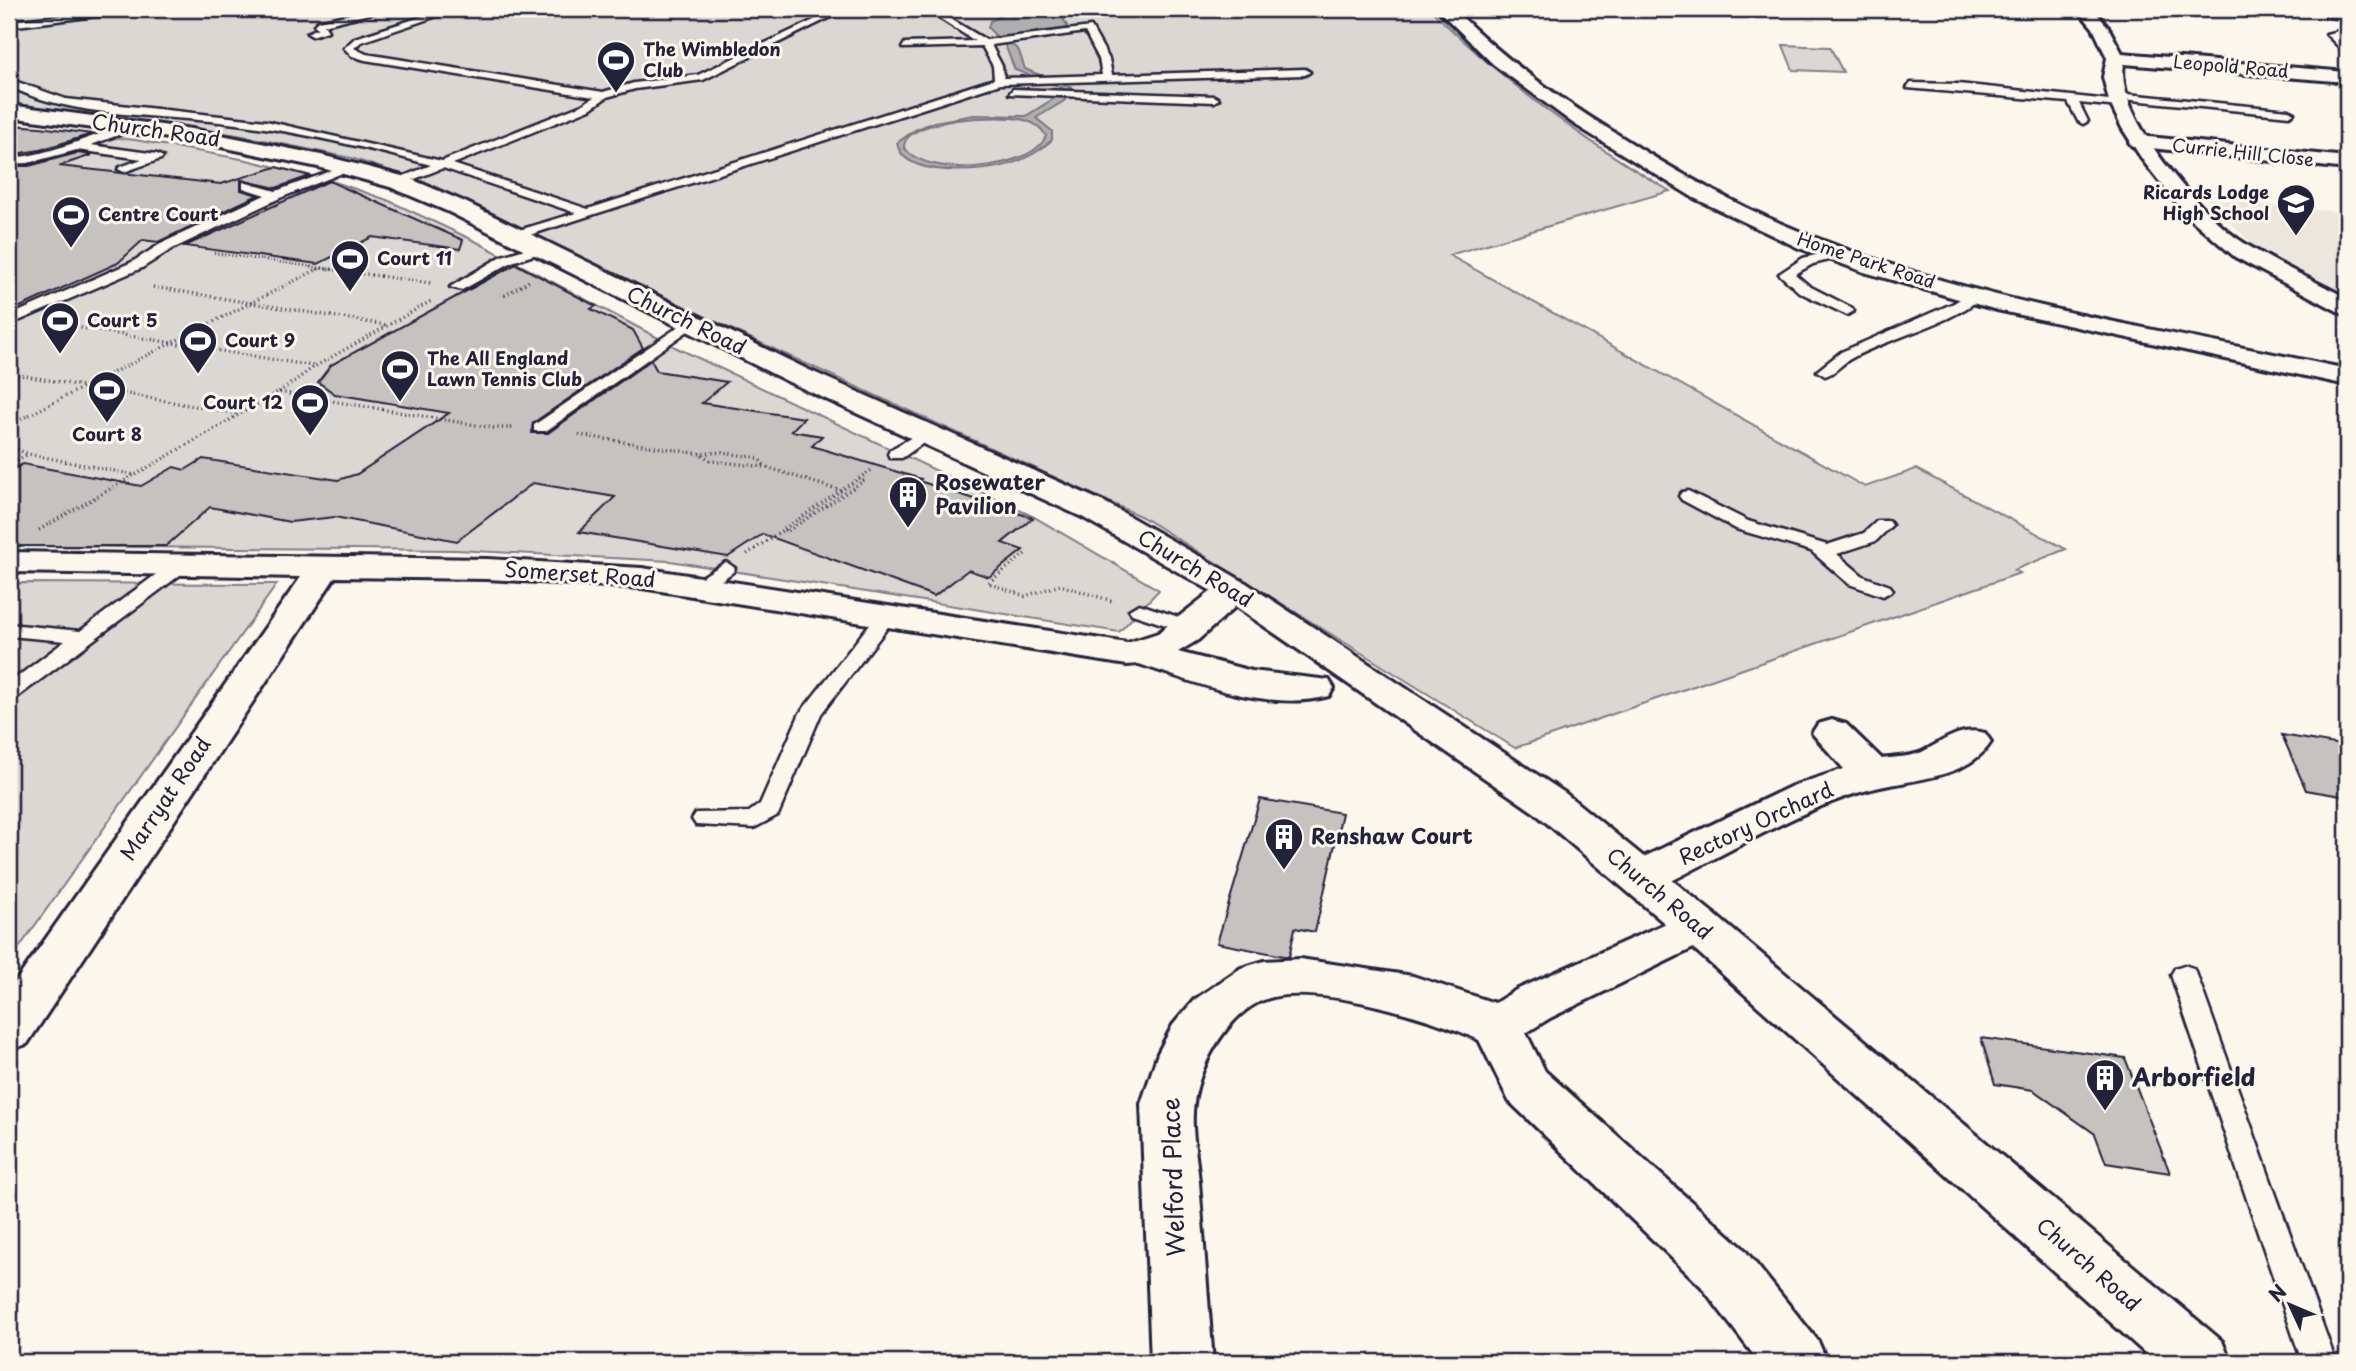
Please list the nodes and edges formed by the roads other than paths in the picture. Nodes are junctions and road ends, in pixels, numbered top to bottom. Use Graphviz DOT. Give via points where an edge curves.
graph roads {
  1 [pos="148,9"];
  2 [pos="385,9"];
  3 [pos="454,9"];
  4 [pos="843,9"];
  5 [pos="929,9"];
  6 [pos="1445,9"];
  7 [pos="2085,9"];
  8 [pos="2329,15"];
  9 [pos="2347,16"];
  10 [pos="9,24"];
  11 [pos="2347,32"];
  12 [pos="312,33"];
  13 [pos="988,43"];
  14 [pos="905,46"];
  15 [pos="2347,52"];
  16 [pos="2116,58"];
  17 [pos="1305,72"];
  18 [pos="1107,76"];
  19 [pos="2347,77"];
  20 [pos="999,80"];
  21 [pos="9,82"];
  22 [pos="1911,86"];
  23 [pos="979,90"];
  24 [pos="603,94"];
  25 [pos="1214,99"];
  26 [pos="2072,99"];
  27 [pos="2118,100"];
  28 [pos="586,107"];
  29 [pos="599,109"];
  30 [pos="9,111"];
  31 [pos="2288,113"];
  32 [pos="2082,121"];
  33 [pos="131,127"];
  34 [pos="2139,142"];
  35 [pos="77,147"];
  36 [pos="9,161"];
  37 [pos="2347,163"];
  38 [pos="447,164"];
  39 [pos="349,168"];
  40 [pos="124,169"];
  41 [pos="398,182"];
  42 [pos="247,185"];
  43 [pos="276,195"];
  44 [pos="588,213"];
  45 [pos="526,242"];
  46 [pos="1836,254"];
  47 [pos="457,287"];
  48 [pos="1976,295"];
  49 [pos="2347,308"];
  50 [pos="1847,311"];
  51 [pos="13,320"];
  52 [pos="690,323"];
  53 [pos="1825,370"];
  54 [pos="2347,377"];
  55 [pos="540,428"];
  56 [pos="926,434"];
  57 [pos="896,454"];
  58 [pos="1688,496"];
  59 [pos="1883,525"];
  60 [pos="1774,535"];
  61 [pos="1736,540"];
  62 [pos="1824,552"];
  63 [pos="9,562"];
  64 [pos="181,565"];
  65 [pos="324,568"];
  66 [pos="1234,590"];
  67 [pos="1883,590"];
  68 [pos="1139,610"];
  69 [pos="887,615"];
  70 [pos="1190,627"];
  71 [pos="9,630"];
  72 [pos="84,637"];
  73 [pos="1146,654"];
  74 [pos="1315,688"];
  75 [pos="9,693"];
  76 [pos="1832,733"];
  77 [pos="1971,742"];
  78 [pos="1872,774"];
  79 [pos="704,819"];
  80 [pos="1640,877"];
  81 [pos="1698,926"];
  82 [pos="2184,975"];
  83 [pos="1497,1026"];
  84 [pos="9,1030"];
  85 [pos="1182,1362"];
  86 [pos="1796,1362"];
  87 [pos="2200,1362"];
  88 [pos="2319,1362"];
  1 -- 10 [label="lane"];
  2 -- 12 [label="lane" via="321,23 318,25 325,29"];
  3 -- 24 [label="lane" via="358,40 349,48 365,57"];
  4 -- 24 [label="lane" via="700,78"];
  5 -- 13 [label="lane"];
  6 -- 46 [label="street, Home Park Road" via="1502,65 1648,164 1737,211"];
  7 -- 16 [label="street"];
  8 -- 9 [label="lane"];
  11 -- 15 [label="lane" via="2332,32"];
  13 -- 14 [label="lane"];
  13 -- 18 [label="lane" via="1088,29 1104,59"];
  13 -- 20 [label="lane" via="998,63"];
  16 -- 19 [label="street, Leopold Road"];
  16 -- 27 [label="street"];
  17 -- 18 [label="lane"];
  18 -- 20 [label="lane"];
  20 -- 23 [label="lane"];
  21 -- 38 [label="lane" via="31,95 284,127"];
  22 -- 26 [label="lane"];
  23 -- 25 [label="lane"];
  23 -- 44 [label="lane"];
  24 -- 28 [label="lane"];
  26 -- 27 [label="lane"];
  26 -- 32 [label="lane"];
  27 -- 31 [label="lane"];
  27 -- 34 [label="street"];
  28 -- 29 [label="lane"];
  28 -- 38 [label="lane"];
  30 -- 33 [label="street, Church Road"];
  33 -- 35 [label="lane"];
  33 -- 39 [label="street, Church Road" via="251,146"];
  34 -- 37 [label="street, Currie Hill Close"];
  34 -- 49 [label="street" via="2171,184 2227,241"];
  35 -- 36 [label="lane"];
  35 -- 40 [label="lane" via="158,157"];
  38 -- 41 [label="lane"];
  38 -- 44 [label="lane"];
  39 -- 41 [label="street, Church Road"];
  39 -- 43 [label="lane"];
  41 -- 45 [label="street, Church Road"];
  42 -- 43 [label="lane"];
  43 -- 51 [label="lane" via="137,265"];
  44 -- 45 [label="lane"];
  45 -- 47 [label="lane" via="507,259"];
  45 -- 52 [label="street, Church Road"];
  46 -- 48 [label="street, Home Park Road"];
  46 -- 50 [label="lane" via="1808,261 1786,274"];
  48 -- 53 [label="lane" via="1846,355"];
  48 -- 54 [label="street, Home Park Road"];
  52 -- 55 [label="lane"];
  52 -- 56 [label="street, Church Road"];
  56 -- 57 [label="lane"];
  56 -- 66 [label="street, Church Road" via="1094,510"];
  58 -- 60 [label="lane" via="1742,525"];
  59 -- 62 [label="lane" via="1870,537"];
  60 -- 61 [label="lane"];
  60 -- 62 [label="lane"];
  62 -- 67 [label="lane" via="1856,580"];
  63 -- 64 [label="street, Somerset Road"];
  64 -- 65 [label="street, Somerset Road"];
  64 -- 72 [label="lane"];
  65 -- 69 [label="street, Somerset Road" via="712,577"];
  65 -- 84 [label="street, Marryat Road"];
  66 -- 70 [label="street"];
  66 -- 80 [label="street, Church Road" via="1550,803"];
  68 -- 70 [label="lane"];
  69 -- 73 [label="street, Somerset Road" via="1104,653"];
  69 -- 79 [label="lane" via="811,713 770,809 754,820"];
  70 -- 73 [label="street"];
  71 -- 72 [label="lane"];
  72 -- 75 [label="lane"];
  73 -- 74 [label="street, Somerset Road" via="1261,683 1298,690"];
  76 -- 78 [label="street"];
  77 -- 78 [label="street, Rectory Orchard" via="1929,765"];
  78 -- 80 [label="street, Rectory Orchard" via="1807,796"];
  80 -- 81 [label="street, Church Road"];
  81 -- 83 [label="street" via="1533,1004"];
  81 -- 87 [label="street, Church Road"];
  82 -- 88 [label="lane"];
  83 -- 85 [label="street, Welford Place" via="1449,1004 1316,978 1262,980 1225,1001 1196,1029 1178,1062 1167,1104"];
  83 -- 86 [label="street" via="1527,1086 1722,1267"];
}
